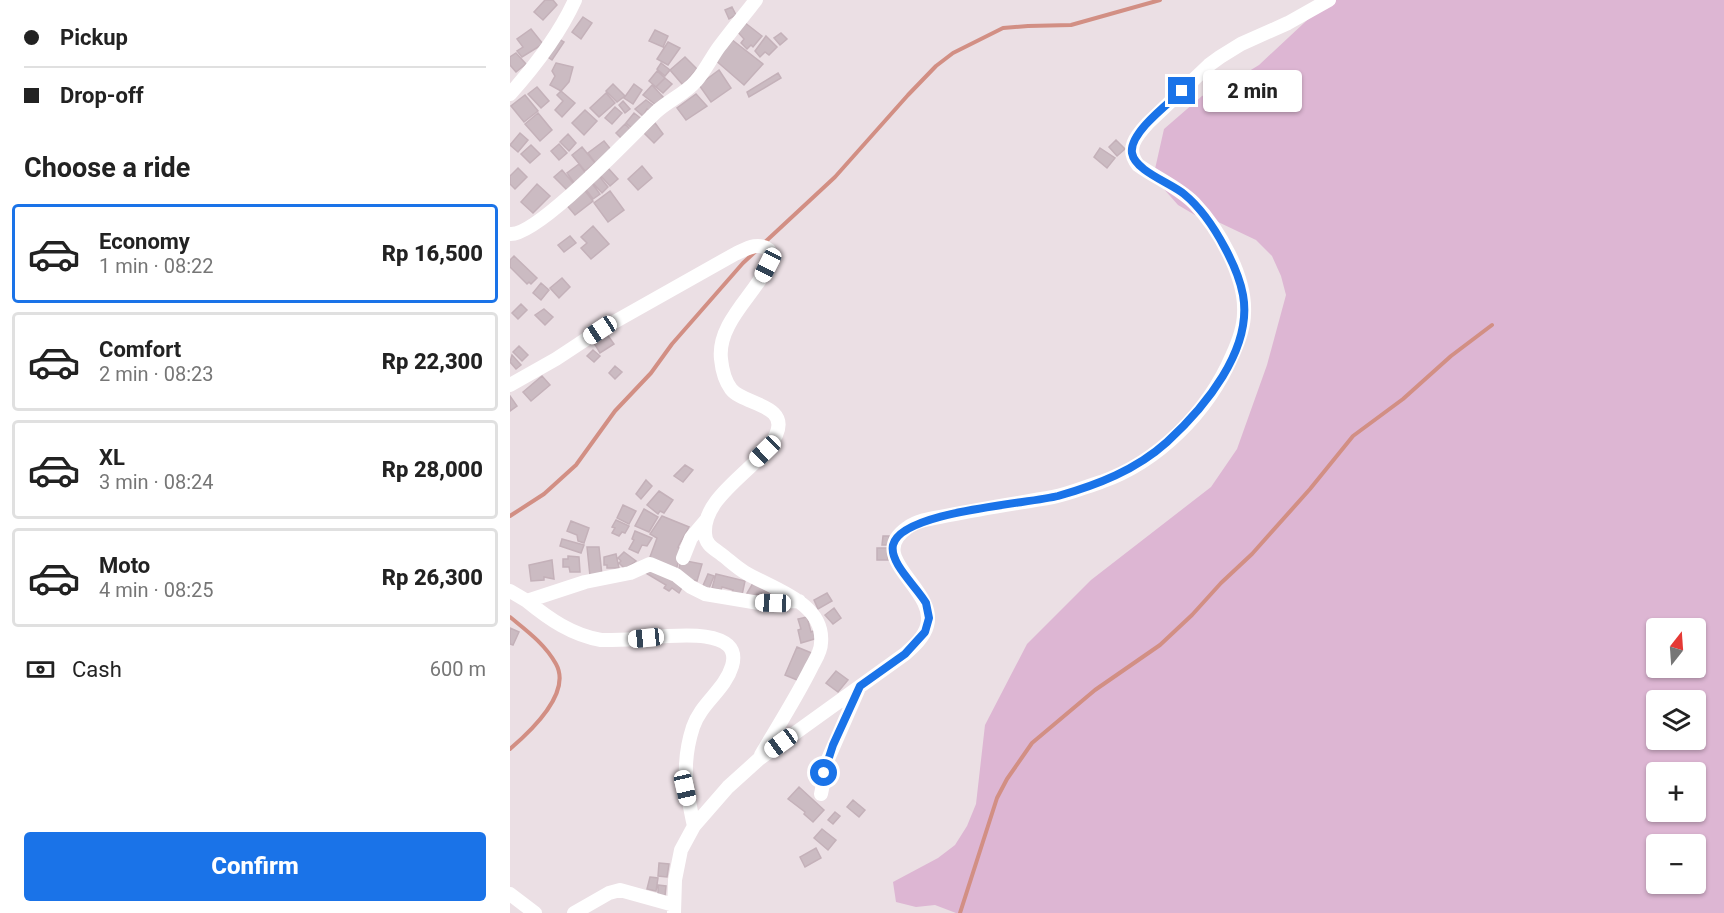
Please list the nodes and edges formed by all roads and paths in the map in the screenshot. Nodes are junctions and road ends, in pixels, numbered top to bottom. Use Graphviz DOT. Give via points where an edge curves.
graph roads {
  1 [pos="575,0"];
  2 [pos="756,0"];
  3 [pos="1329,0"];
  4 [pos="510,94"];
  5 [pos="510,234"];
  6 [pos="510,385"];
  7 [pos="707,519"];
  8 [pos="683,558"];
  9 [pos="510,591"];
  10 [pos="526,601"];
  11 [pos="800,602"];
  12 [pos="860,686"];
  13 [pos="759,759"];
  14 [pos="821,794"];
  15 [pos="694,826"];
  16 [pos="510,894"];
  17 [pos="674,909"];
  18 [pos="535,913"];
  19 [pos="574,913"];
  1 -- 4 [label="street" via="536,62"];
  2 -- 5 [label="street" via="691,87 662,107 592,177 549,212 525,231"];
  3 -- 12 [label="street" via="1241,44 1209,65 1148,123 1132,146 1138,165 1195,204 1221,242 1244,296 1242,329 1228,366 1206,402 1165,444 1125,472 1057,496 919,522 897,536 893,552 901,570 926,603 928,625 905,654"];
  6 -- 7 [label="street" via="735,254 752,246 767,247 771,253 768,265 729,323 721,358 731,389 772,411 778,429 765,451 721,496"];
  7 -- 8 [label="street" via="691,538"];
  7 -- 11 [label="street" via="705,535 709,545 746,573"];
  9 -- 10 [label="street"];
  10 -- 11 [label="street" via="650,564 705,594 759,603"];
  10 -- 15 [label="street" via="569,630 589,638 704,636 729,647 733,663 699,713 685,765 685,788"];
  11 -- 13 [label="street" via="818,623 820,650"];
  12 -- 13 [label="street"];
  12 -- 14 [label="street" via="828,759"];
  13 -- 15 [label="street"];
  15 -- 17 [label="street" via="676,866"];
  16 -- 18 [label="street"];
  17 -- 19 [label="street" via="620,890"];
}
